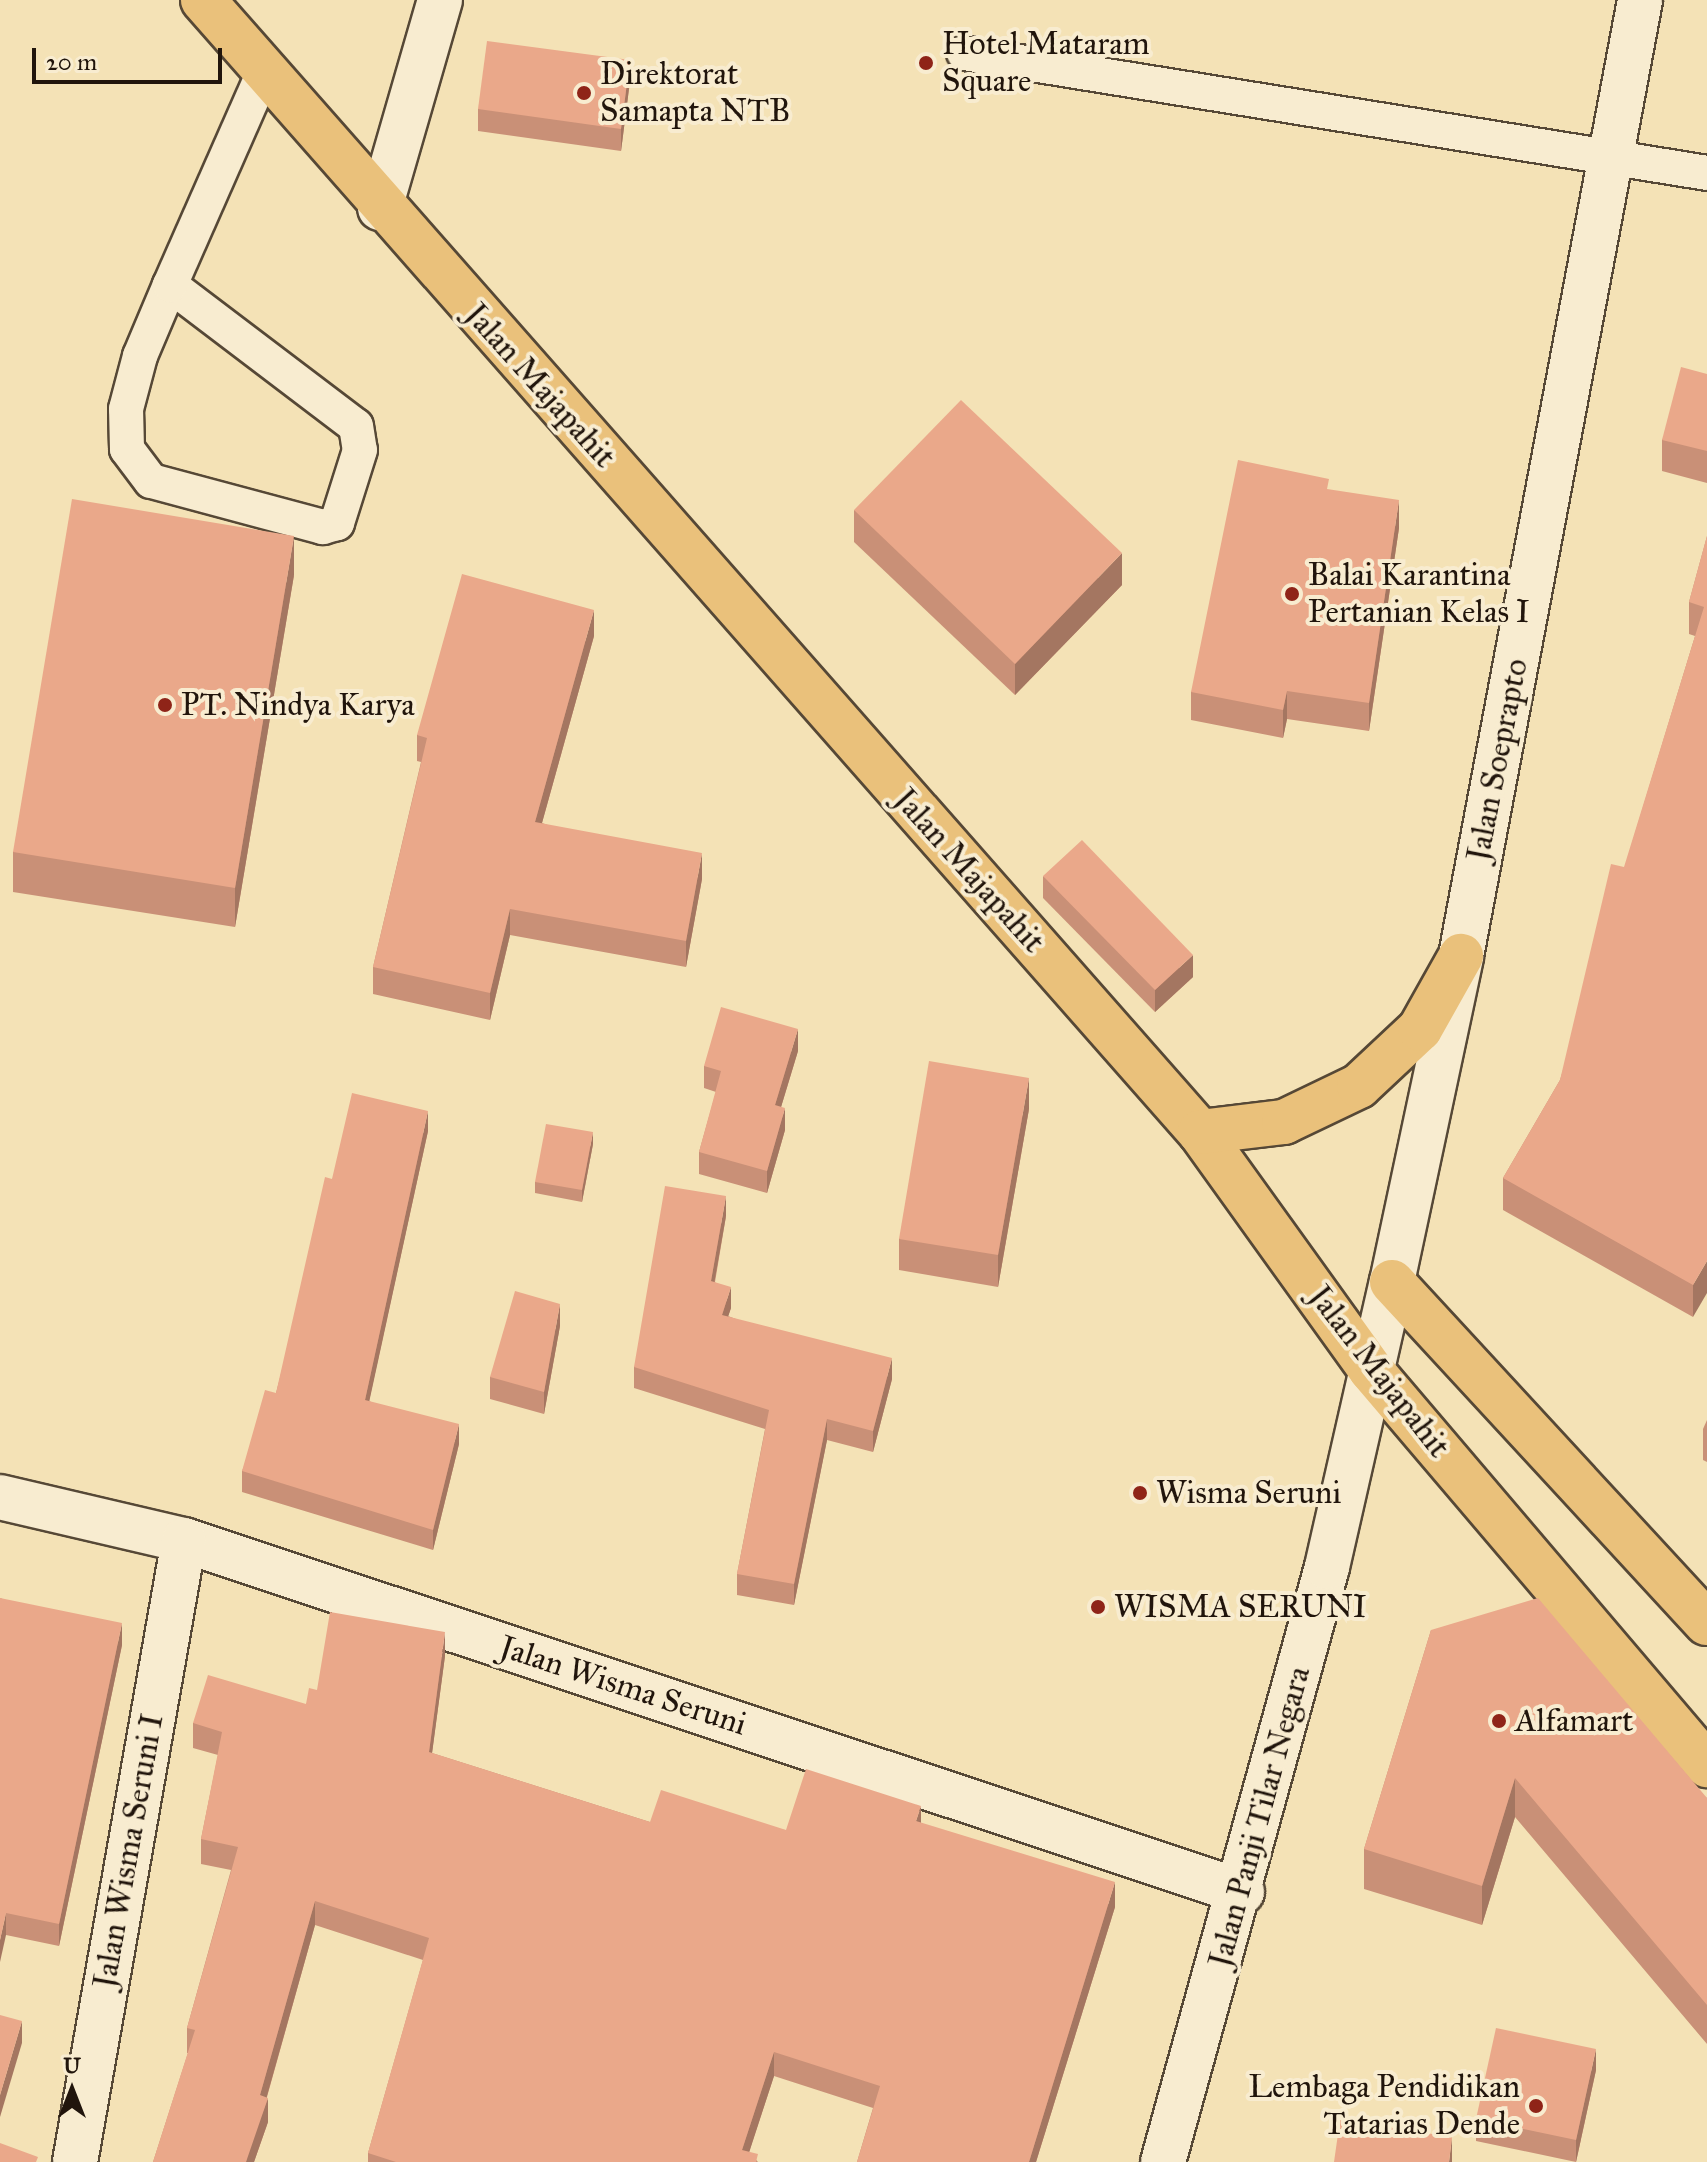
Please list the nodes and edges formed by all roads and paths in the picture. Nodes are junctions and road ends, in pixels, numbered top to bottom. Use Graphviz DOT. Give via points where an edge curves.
graph roads {
  1 [pos="203,0"];
  2 [pos="440,0"];
  3 [pos="1640,0"];
  4 [pos="964,53"];
  5 [pos="264,72"];
  6 [pos="1611,155"];
  7 [pos="1707,173"];
  8 [pos="380,208"];
  9 [pos="170,285"];
  10 [pos="1461,956"];
  11 [pos="1200,1132"];
  12 [pos="1392,1282"];
  13 [pos="1371,1370"];
  14 [pos="0,1497"];
  15 [pos="184,1540"];
  16 [pos="1707,1623"];
  17 [pos="1707,1765"];
  18 [pos="1242,1892"];
  19 [pos="75,2162"];
  20 [pos="1163,2162"];
  1 -- 5 [label="main road, Jalan Majapahit"];
  2 -- 8 [label="main road"];
  3 -- 6 [label="main road, Jalan Soeprapto"];
  4 -- 6 [label="lane"];
  5 -- 8 [label="main road, Jalan Majapahit"];
  5 -- 9 [label="lane"];
  6 -- 7 [label="lane"];
  6 -- 10 [label="main road, Jalan Soeprapto"];
  8 -- 11 [label="main road, Jalan Majapahit"];
  9 -- 9 [label="lane" via="126,409 127,449 137,467 151,481 323,527 337,523 360,450 356,426"];
  10 -- 11 [label="main road" via="1420,1029 1359,1086 1284,1122"];
  10 -- 12 [label="main road, Jalan Soeprapto"];
  11 -- 13 [label="main road, Jalan Majapahit"];
  12 -- 13 [label="main road, Jalan Panji Tilar Negara"];
  12 -- 16 [label="main road, Jalan Majapahit"];
  13 -- 17 [label="main road, Jalan Majapahit"];
  13 -- 18 [label="main road, Jalan Panji Tilar Negara"];
  14 -- 15 [label="main road, Jalan Wisma Seruni"];
  15 -- 18 [label="main road, Jalan Wisma Seruni"];
  15 -- 19 [label="main road, Jalan Wisma Seruni I"];
  18 -- 20 [label="main road, Jalan Panji Tilar Negara"];
}
